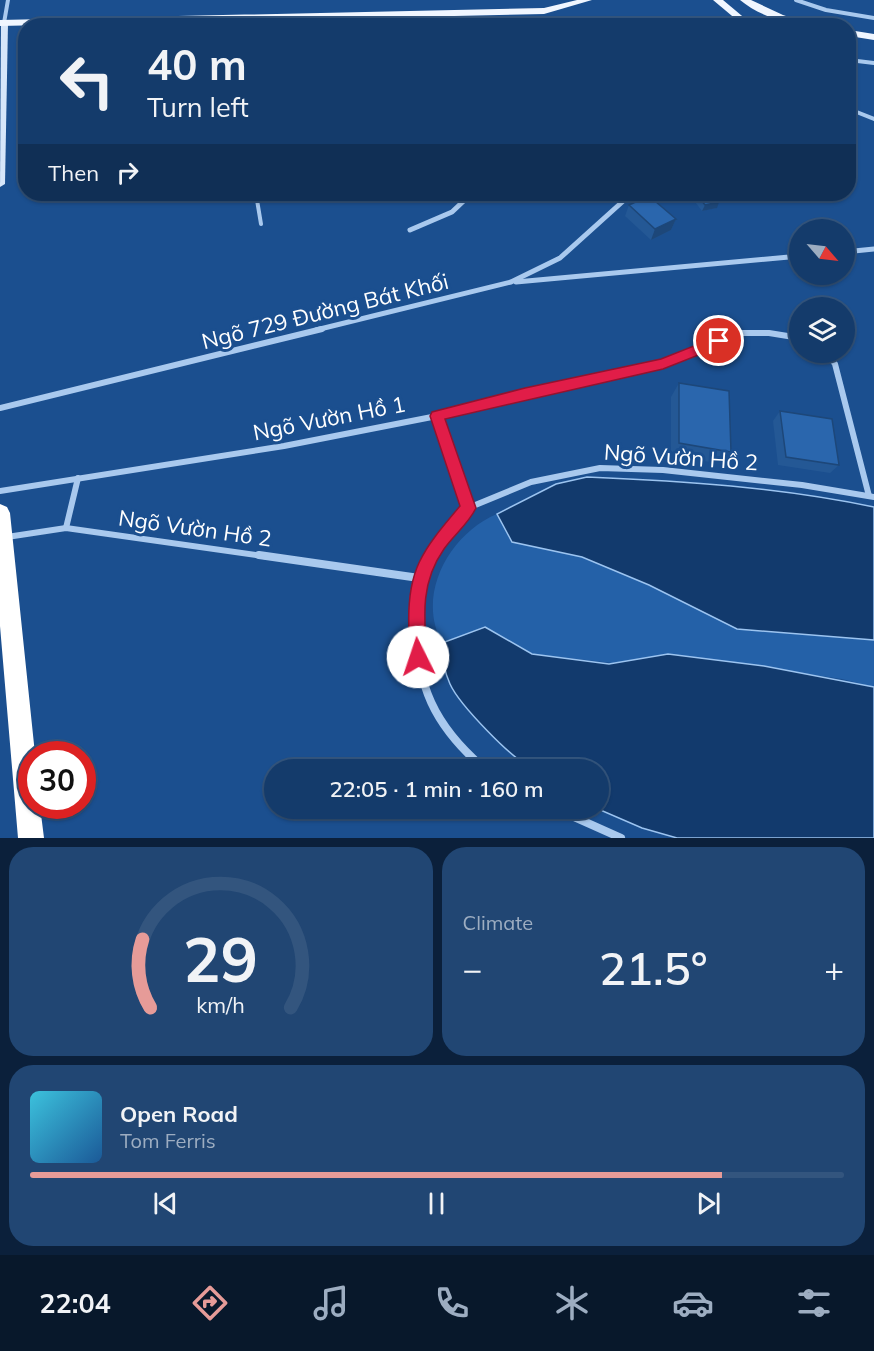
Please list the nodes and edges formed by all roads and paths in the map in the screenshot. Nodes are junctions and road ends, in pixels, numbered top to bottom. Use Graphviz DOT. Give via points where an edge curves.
graph roads {
  1 [pos="8,0"];
  2 [pos="588,0"];
  3 [pos="717,0"];
  4 [pos="744,0"];
  5 [pos="799,0"];
  6 [pos="508,12"];
  7 [pos="259,18"];
  8 [pos="492,18"];
  9 [pos="740,18"];
  10 [pos="783,18"];
  11 [pos="874,18"];
  12 [pos="2,22"];
  13 [pos="18,22"];
  14 [pos="856,34"];
  15 [pos="874,36"];
  16 [pos="856,61"];
  17 [pos="874,63"];
  18 [pos="856,113"];
  19 [pos="874,119"];
  20 [pos="0,184"];
  21 [pos="257,201"];
  22 [pos="466,201"];
  23 [pos="623,201"];
  24 [pos="261,224"];
  25 [pos="410,230"];
  26 [pos="874,249"];
  27 [pos="855,251"];
  28 [pos="789,257"];
  29 [pos="511,282"];
  30 [pos="789,336"];
  31 [pos="834,363"];
  32 [pos="0,408"];
  33 [pos="436,416"];
  34 [pos="78,478"];
  35 [pos="0,490"];
  36 [pos="871,496"];
  37 [pos="468,508"];
  38 [pos="0,513"];
  39 [pos="66,528"];
  40 [pos="2,538"];
  41 [pos="419,578"];
  42 [pos="473,759"];
  43 [pos="579,819"];
  44 [pos="31,838"];
  45 [pos="621,838"];
  1 -- 12 [label="street"];
  2 -- 6 [label="main road" via="561,9"];
  3 -- 9 [label="main road"];
  4 -- 10 [label="main road"];
  5 -- 11 [label="street" via="826,10"];
  6 -- 7 [label="main road"];
  6 -- 8 [label="main road"];
  12 -- 13 [label="main road"];
  12 -- 20 [label="main road"];
  14 -- 15 [label="main road"];
  16 -- 17 [label="street"];
  18 -- 19 [label="street"];
  21 -- 24 [label="lane"];
  22 -- 25 [label="street" via="448,215"];
  23 -- 29 [label="street, Ngõ 729 Đường Bát Khối" via="560,258"];
  26 -- 27 [label="street"];
  28 -- 29 [label="street"];
  29 -- 32 [label="street, Ngõ 729 Đường Bát Khối"];
  30 -- 33 [label="street, Ngõ Vườn Hồ 1" via="738,333 663,364"];
  31 -- 36 [label="street"];
  33 -- 34 [label="street, Ngõ Vườn Hồ 1" via="284,446"];
  33 -- 37 [label="street"];
  34 -- 35 [label="street, Ngõ Vườn Hồ 1"];
  34 -- 39 [label="street"];
  36 -- 37 [label="street, Ngõ Vườn Hồ 2" via="663,470 600,468 531,482"];
  37 -- 41 [label="street, Ngõ Vườn Hồ 2" via="438,544"];
  38 -- 40 [label="highway"];
  39 -- 40 [label="street, Ngõ Vườn Hồ 2"];
  39 -- 41 [label="street, Ngõ Vườn Hồ 2"];
  40 -- 44 [label="highway"];
  41 -- 42 [label="street, Ngõ Vườn Hồ 2" via="416,644 420,671 429,700 447,732"];
  43 -- 45 [label="street"];
}
